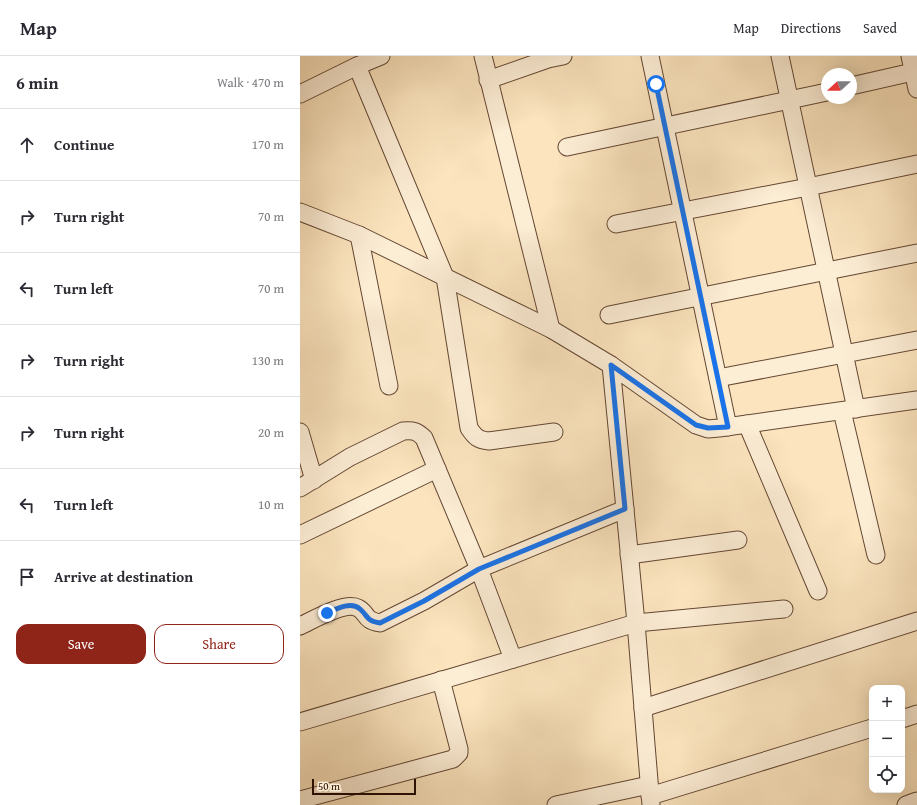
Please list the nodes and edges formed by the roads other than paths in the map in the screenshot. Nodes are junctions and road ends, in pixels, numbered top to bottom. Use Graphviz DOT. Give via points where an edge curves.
graph roads {
  1 [pos="381,56"];
  2 [pos="483,56"];
  3 [pos="563,56"];
  4 [pos="650,56"];
  5 [pos="780,56"];
  6 [pos="357,66"];
  7 [pos="914,66"];
  8 [pos="488,80"];
  9 [pos="857,84"];
  10 [pos="917,89"];
  11 [pos="821,93"];
  12 [pos="300,94"];
  13 [pos="790,101"];
  14 [pos="665,126"];
  15 [pos="567,147"];
  16 [pos="917,164"];
  17 [pos="808,187"];
  18 [pos="300,212"];
  19 [pos="683,212"];
  20 [pos="616,224"];
  21 [pos="359,235"];
  22 [pos="917,253"];
  23 [pos="826,270"];
  24 [pos="445,277"];
  25 [pos="700,296"];
  26 [pos="609,315"];
  27 [pos="551,330"];
  28 [pos="917,340"];
  29 [pos="844,353"];
  30 [pos="611,365"];
  31 [pos="718,378"];
  32 [pos="389,386"];
  33 [pos="917,400"];
  34 [pos="849,410"];
  35 [pos="747,424"];
  36 [pos="728,427"];
  37 [pos="300,432"];
  38 [pos="554,432"];
  39 [pos="437,469"];
  40 [pos="307,484"];
  41 [pos="625,509"];
  42 [pos="300,535"];
  43 [pos="738,540"];
  44 [pos="630,555"];
  45 [pos="876,555"];
  46 [pos="479,569"];
  47 [pos="818,591"];
  48 [pos="784,609"];
  49 [pos="917,621"];
  50 [pos="636,623"];
  51 [pos="300,626"];
  52 [pos="513,659"];
  53 [pos="441,680"];
  54 [pos="643,708"];
  55 [pos="917,714"];
  56 [pos="905,718"];
  57 [pos="300,722"];
  58 [pos="869,729"];
  59 [pos="650,795"];
  60 [pos="300,800"];
  61 [pos="917,801"];
  62 [pos="556,805"];
  63 [pos="906,805"];
  1 -- 6 [label="street"];
  2 -- 8 [label="street"];
  3 -- 8 [label="street"];
  4 -- 14 [label="street"];
  5 -- 13 [label="street"];
  6 -- 12 [label="street"];
  6 -- 24 [label="street"];
  7 -- 9 [label="street"];
  7 -- 10 [label="street"];
  8 -- 27 [label="street"];
  11 -- 13 [label="street"];
  13 -- 14 [label="street"];
  13 -- 17 [label="street"];
  14 -- 15 [label="street"];
  14 -- 19 [label="street"];
  16 -- 17 [label="street"];
  17 -- 19 [label="street"];
  17 -- 23 [label="street"];
  18 -- 21 [label="street"];
  19 -- 20 [label="street"];
  19 -- 25 [label="street"];
  21 -- 24 [label="street"];
  21 -- 32 [label="street"];
  22 -- 23 [label="street"];
  23 -- 25 [label="street"];
  23 -- 29 [label="street"];
  24 -- 27 [label="street"];
  24 -- 38 [label="street" via="469,428 474,436 489,441"];
  25 -- 26 [label="street"];
  25 -- 31 [label="street"];
  27 -- 30 [label="street"];
  28 -- 29 [label="street"];
  29 -- 31 [label="street"];
  29 -- 34 [label="street"];
  30 -- 36 [label="street" via="696,425 708,428"];
  30 -- 41 [label="street"];
  31 -- 36 [label="street"];
  33 -- 34 [label="street"];
  34 -- 35 [label="street"];
  34 -- 45 [label="street"];
  35 -- 36 [label="street"];
  35 -- 47 [label="street"];
  37 -- 40 [label="street"];
  39 -- 40 [label="street" via="419,432 403,431 350,457"];
  39 -- 42 [label="street"];
  39 -- 46 [label="street"];
  41 -- 44 [label="street"];
  41 -- 46 [label="street"];
  43 -- 44 [label="street"];
  44 -- 50 [label="street"];
  46 -- 51 [label="street" via="380,623 372,622 360,608 352,606 343,607"];
  46 -- 52 [label="street"];
  48 -- 50 [label="street"];
  49 -- 54 [label="street"];
  50 -- 52 [label="street"];
  50 -- 54 [label="street"];
  52 -- 53 [label="street"];
  53 -- 57 [label="street"];
  53 -- 60 [label="street" via="459,749 457,757"];
  54 -- 59 [label="street"];
  55 -- 56 [label="street"];
  58 -- 59 [label="street"];
  59 -- 62 [label="street"];
  61 -- 63 [label="street"];
}
